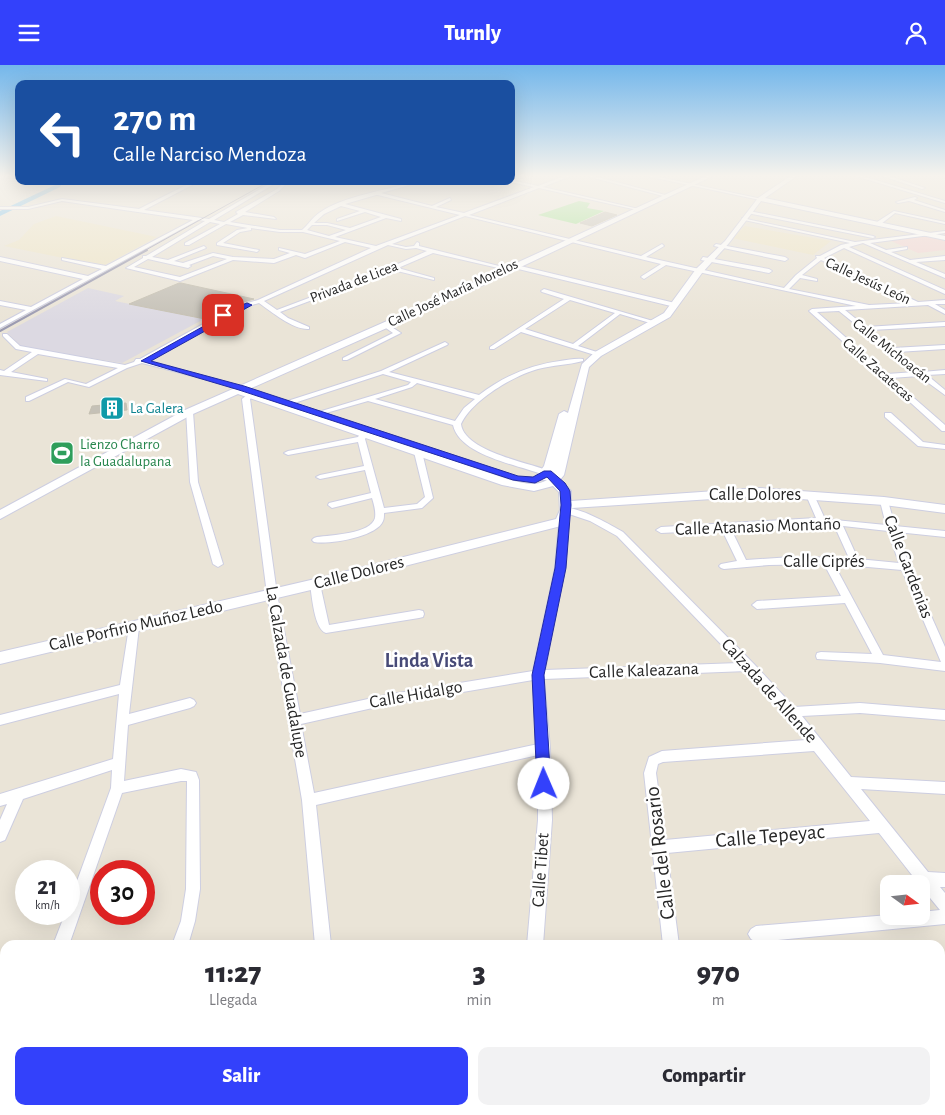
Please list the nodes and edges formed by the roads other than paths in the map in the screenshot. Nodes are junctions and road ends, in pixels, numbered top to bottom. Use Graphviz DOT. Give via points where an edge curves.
graph roads {
  1 [pos="188,224"];
  2 [pos="204,224"];
  3 [pos="222,224"];
  4 [pos="232,224"];
  5 [pos="314,224"];
  6 [pos="364,224"];
  7 [pos="440,224"];
  8 [pos="501,224"];
  9 [pos="604,224"];
  10 [pos="740,224"];
  11 [pos="767,224"];
  12 [pos="808,224"];
  13 [pos="884,224"];
  14 [pos="255,227"];
  15 [pos="350,229"];
  16 [pos="303,231"];
  17 [pos="929,234"];
  18 [pos="945,234"];
  19 [pos="330,237"];
  20 [pos="400,239"];
  21 [pos="881,239"];
  22 [pos="568,240"];
  23 [pos="173,241"];
  24 [pos="345,241"];
  25 [pos="863,242"];
  26 [pos="187,243"];
  27 [pos="855,243"];
  28 [pos="388,244"];
  29 [pos="662,245"];
  30 [pos="719,246"];
  31 [pos="843,246"];
  32 [pos="416,247"];
  33 [pos="376,248"];
  34 [pos="282,249"];
  35 [pos="905,249"];
  36 [pos="257,251"];
  37 [pos="432,251"];
  38 [pos="885,251"];
  39 [pos="296,253"];
  40 [pos="145,257"];
  41 [pos="818,257"];
  42 [pos="945,257"];
  43 [pos="641,258"];
  44 [pos="0,259"];
  45 [pos="64,259"];
  46 [pos="233,259"];
  47 [pos="706,259"];
  48 [pos="785,259"];
  49 [pos="910,261"];
  50 [pos="168,262"];
  51 [pos="665,263"];
  52 [pos="183,265"];
  53 [pos="509,267"];
  54 [pos="107,268"];
  55 [pos="393,268"];
  56 [pos="206,270"];
  57 [pos="696,270"];
  58 [pos="769,271"];
  59 [pos="945,271"];
  60 [pos="937,272"];
  61 [pos="798,276"];
  62 [pos="945,276"];
  63 [pos="644,277"];
  64 [pos="88,278"];
  65 [pos="432,279"];
  66 [pos="815,280"];
  67 [pos="786,289"];
  68 [pos="544,291"];
  69 [pos="945,291"];
  70 [pos="569,298"];
  71 [pos="260,301"];
  72 [pos="945,302"];
  73 [pos="0,303"];
  74 [pos="930,304"];
  75 [pos="671,305"];
  76 [pos="918,305"];
  77 [pos="868,307"];
  78 [pos="32,309"];
  79 [pos="840,309"];
  80 [pos="276,312"];
  81 [pos="620,312"];
  82 [pos="945,313"];
  83 [pos="650,321"];
  84 [pos="945,324"];
  85 [pos="385,325"];
  86 [pos="0,326"];
  87 [pos="307,328"];
  88 [pos="864,329"];
  89 [pos="522,330"];
  90 [pos="5,335"];
  91 [pos="445,344"];
  92 [pos="575,345"];
  93 [pos="945,347"];
  94 [pos="492,348"];
  95 [pos="892,349"];
  96 [pos="38,351"];
  97 [pos="595,352"];
  98 [pos="345,359"];
  99 [pos="581,360"];
  100 [pos="139,362"];
  101 [pos="124,367"];
  102 [pos="383,372"];
  103 [pos="2,373"];
  104 [pos="945,373"];
  105 [pos="921,374"];
  106 [pos="886,376"];
  107 [pos="45,380"];
  108 [pos="416,381"];
  109 [pos="243,392"];
  110 [pos="945,393"];
  111 [pos="481,398"];
  112 [pos="29,399"];
  113 [pos="369,399"];
  114 [pos="282,403"];
  115 [pos="189,412"];
  116 [pos="319,413"];
  117 [pos="888,415"];
  118 [pos="457,424"];
  119 [pos="945,429"];
  120 [pos="364,434"];
  121 [pos="945,447"];
  122 [pos="418,452"];
  123 [pos="288,453"];
  124 [pos="467,466"];
  125 [pos="369,467"];
  126 [pos="320,477"];
  127 [pos="547,479"];
  128 [pos="375,495"];
  129 [pos="810,495"];
  130 [pos="884,501"];
  131 [pos="332,505"];
  132 [pos="565,509"];
  133 [pos="945,509"];
  134 [pos="380,511"];
  135 [pos="0,515"];
  136 [pos="822,521"];
  137 [pos="837,522"];
  138 [pos="724,527"];
  139 [pos="890,527"];
  140 [pos="661,530"];
  141 [pos="945,534"];
  142 [pos="317,540"];
  143 [pos="854,560"];
  144 [pos="827,561"];
  145 [pos="743,563"];
  146 [pos="218,564"];
  147 [pos="724,566"];
  148 [pos="905,567"];
  149 [pos="315,584"];
  150 [pos="272,595"];
  151 [pos="847,599"];
  152 [pos="757,605"];
  153 [pos="418,614"];
  154 [pos="134,627"];
  155 [pos="821,656"];
  156 [pos="0,657"];
  157 [pos="880,659"];
  158 [pos="945,661"];
  159 [pos="750,667"];
  160 [pos="945,667"];
  161 [pos="538,675"];
  162 [pos="125,688"];
  163 [pos="190,703"];
  164 [pos="792,712"];
  165 [pos="945,715"];
  166 [pos="0,720"];
  167 [pos="296,720"];
  168 [pos="123,721"];
  169 [pos="817,745"];
  170 [pos="544,748"];
  171 [pos="120,761"];
  172 [pos="849,783"];
  173 [pos="117,788"];
  174 [pos="945,788"];
  175 [pos="18,795"];
  176 [pos="0,800"];
  177 [pos="309,800"];
  178 [pos="883,826"];
  179 [pos="0,835"];
  180 [pos="658,847"];
  181 [pos="921,875"];
  182 [pos="930,879"];
  183 [pos="945,880"];
  184 [pos="930,886"];
  185 [pos="945,905"];
  186 [pos="945,917"];
  187 [pos="756,935"];
  188 [pos="63,940"];
  189 [pos="182,940"];
  190 [pos="323,940"];
  191 [pos="535,940"];
  192 [pos="670,940"];
  1 -- 54 [label="street"];
  2 -- 23 [label="street"];
  3 -- 26 [label="street"];
  4 -- 14 [label="street"];
  5 -- 15 [label="street"];
  5 -- 16 [label="street"];
  6 -- 15 [label="street"];
  7 -- 20 [label="street"];
  8 -- 22 [label="street"];
  9 -- 22 [label="street, Calle José María Morelos"];
  10 -- 30 [label="street"];
  11 -- 27 [label="street"];
  12 -- 21 [label="street"];
  13 -- 17 [label="street"];
  14 -- 16 [label="street"];
  14 -- 36 [label="street" via="239,231 219,244"];
  15 -- 19 [label="street"];
  16 -- 19 [label="street"];
  17 -- 18 [label="street"];
  17 -- 21 [label="street"];
  19 -- 24 [label="street"];
  20 -- 28 [label="street"];
  20 -- 32 [label="street" via="417,243"];
  21 -- 25 [label="street"];
  22 -- 43 [label="street"];
  22 -- 53 [label="street, Calle José María Morelos"];
  23 -- 26 [label="street"];
  23 -- 40 [label="street"];
  24 -- 33 [label="street"];
  24 -- 39 [label="street" via="305,256"];
  25 -- 27 [label="street"];
  25 -- 38 [label="street"];
  26 -- 50 [label="street" via="204,247"];
  27 -- 31 [label="street"];
  28 -- 32 [label="street"];
  28 -- 33 [label="street"];
  29 -- 43 [label="street"];
  30 -- 47 [label="street"];
  30 -- 48 [label="street"];
  31 -- 41 [label="street"];
  31 -- 69 [label="street"];
  32 -- 37 [label="street"];
  33 -- 71 [label="street"];
  34 -- 39 [label="street"];
  35 -- 38 [label="street"];
  37 -- 53 [label="street"];
  37 -- 55 [label="street, Privada de Licea"];
  38 -- 49 [label="street"];
  39 -- 46 [label="street" via="274,261"];
  40 -- 50 [label="street"];
  40 -- 56 [label="street" via="128,267 180,279"];
  41 -- 61 [label="street"];
  41 -- 76 [label="street, Calle Jesús León"];
  42 -- 49 [label="street"];
  43 -- 51 [label="street"];
  44 -- 64 [label="street"];
  45 -- 54 [label="street"];
  46 -- 52 [label="street" via="213,254"];
  46 -- 56 [label="street"];
  47 -- 57 [label="street"];
  47 -- 58 [label="street"];
  49 -- 60 [label="street"];
  50 -- 52 [label="street"];
  51 -- 57 [label="street"];
  51 -- 63 [label="street"];
  52 -- 56 [label="street"];
  53 -- 75 [label="street" via="572,279"];
  53 -- 85 [label="street, Calle José María Morelos"];
  54 -- 64 [label="street"];
  55 -- 65 [label="street"];
  55 -- 80 [label="street, Privada de Licea"];
  57 -- 67 [label="street"];
  57 -- 75 [label="street"];
  59 -- 60 [label="street"];
  60 -- 62 [label="street"];
  61 -- 66 [label="street"];
  61 -- 67 [label="street"];
  64 -- 78 [label="street"];
  67 -- 77 [label="street"];
  68 -- 70 [label="street"];
  70 -- 81 [label="street"];
  70 -- 89 [label="street"];
  71 -- 80 [label="street"];
  71 -- 100 [label="street"];
  72 -- 74 [label="street"];
  73 -- 78 [label="street"];
  74 -- 76 [label="street"];
  74 -- 82 [label="street"];
  75 -- 83 [label="street"];
  75 -- 97 [label="street" via="656,323"];
  76 -- 77 [label="street"];
  77 -- 79 [label="street"];
  78 -- 86 [label="street"];
  79 -- 88 [label="street, Calle Michoacán"];
  79 -- 106 [label="street, Calle Zacatecas" via="812,311"];
  80 -- 87 [label="street"];
  81 -- 83 [label="street"];
  81 -- 92 [label="street"];
  83 -- 97 [label="street"];
  84 -- 88 [label="street"];
  85 -- 98 [label="street" via="398,333"];
  85 -- 109 [label="street, Calle José María Morelos"];
  88 -- 95 [label="street, Calle Michoacán"];
  89 -- 92 [label="street"];
  89 -- 94 [label="street"];
  90 -- 96 [label="street" via="18,348"];
  91 -- 102 [label="street"];
  92 -- 97 [label="street"];
  93 -- 95 [label="street"];
  95 -- 105 [label="street, Calle Michoacán"];
  96 -- 101 [label="street"];
  96 -- 103 [label="street"];
  97 -- 99 [label="street"];
  97 -- 127 [label="street" via="585,366"];
  99 -- 111 [label="street" via="525,371"];
  99 -- 127 [label="street" via="574,372"];
  100 -- 101 [label="street"];
  100 -- 109 [label="street"];
  101 -- 112 [label="street" via="87,386 67,380"];
  102 -- 108 [label="street"];
  102 -- 114 [label="street"];
  103 -- 107 [label="street"];
  104 -- 105 [label="street"];
  105 -- 106 [label="street"];
  105 -- 110 [label="street, Calle Michoacán"];
  106 -- 119 [label="street, Calle Zacatecas"];
  108 -- 111 [label="street"];
  108 -- 113 [label="street" via="410,386"];
  109 -- 114 [label="street"];
  109 -- 115 [label="street, Calle José María Morelos"];
  109 -- 150 [label="street, La Calzada de Guadalupe"];
  111 -- 118 [label="street" via="466,410"];
  113 -- 116 [label="street"];
  113 -- 118 [label="street"];
  114 -- 116 [label="street"];
  114 -- 120 [label="street"];
  115 -- 135 [label="street, Calle José María Morelos"];
  115 -- 146 [label="street" via="194,482"];
  116 -- 120 [label="street"];
  117 -- 121 [label="street" via="922,444"];
  118 -- 127 [label="street" via="458,430 473,446 530,467"];
  120 -- 122 [label="street"];
  120 -- 123 [label="street"];
  120 -- 124 [label="street"];
  120 -- 125 [label="street"];
  122 -- 124 [label="street"];
  122 -- 134 [label="street" via="429,499 419,506"];
  124 -- 127 [label="street" via="513,484 530,487"];
  125 -- 126 [label="street"];
  125 -- 128 [label="street"];
  127 -- 132 [label="street"];
  128 -- 131 [label="street"];
  128 -- 134 [label="street"];
  129 -- 130 [label="street, Calle Dolores"];
  129 -- 132 [label="street, Calle Dolores" via="750,492"];
  129 -- 136 [label="street"];
  130 -- 133 [label="street, Calle Dolores"];
  130 -- 139 [label="street, Calle Gardenias"];
  132 -- 149 [label="street, Calle Dolores"];
  132 -- 159 [label="street, Calzada de Allende" via="620,534"];
  132 -- 161 [label="street, Calle Tibet" via="560,568"];
  134 -- 142 [label="street" via="379,521 371,529"];
  136 -- 137 [label="street, Calle Atanasio Montaño"];
  136 -- 138 [label="street, Calle Atanasio Montaño"];
  137 -- 139 [label="street, Calle Atanasio Montaño"];
  137 -- 143 [label="street"];
  138 -- 140 [label="street, Calle Atanasio Montaño"];
  138 -- 145 [label="street"];
  139 -- 141 [label="street, Calle Atanasio Montaño"];
  139 -- 148 [label="street, Calle Gardenias"];
  143 -- 144 [label="street, Calle Ciprés"];
  143 -- 148 [label="street, Calle Ciprés"];
  144 -- 145 [label="street, Calle Ciprés"];
  144 -- 151 [label="street"];
  145 -- 147 [label="street, Calle Ciprés"];
  148 -- 158 [label="street, Calle Gardenias"];
  149 -- 150 [label="street, Calle Dolores"];
  149 -- 153 [label="street" via="326,629"];
  150 -- 154 [label="street, Calle Porfirio Muñoz Ledo"];
  150 -- 167 [label="street, La Calzada de Guadalupe"];
  151 -- 152 [label="street"];
  151 -- 157 [label="street"];
  154 -- 156 [label="street, Calle Porfirio Muñoz Ledo"];
  154 -- 162 [label="street"];
  155 -- 157 [label="street"];
  157 -- 160 [label="street"];
  159 -- 161 [label="street, Calle Kaleazana"];
  159 -- 164 [label="street, Calzada de Allende"];
  161 -- 167 [label="street, Calle Hidalgo" via="386,700"];
  161 -- 170 [label="street, Calle Tibet"];
  162 -- 166 [label="street"];
  162 -- 168 [label="street"];
  163 -- 168 [label="street"];
  164 -- 165 [label="street" via="860,708"];
  164 -- 169 [label="street, Calzada de Allende"];
  167 -- 177 [label="street, La Calzada de Guadalupe"];
  168 -- 171 [label="street"];
  169 -- 172 [label="street, Calzada de Allende"];
  169 -- 180 [label="street, Calle del Rosario" via="662,757 654,761 650,773"];
  170 -- 177 [label="street"];
  170 -- 191 [label="street, Calle Tibet" via="545,820"];
  171 -- 173 [label="street"];
  171 -- 175 [label="street"];
  172 -- 174 [label="street"];
  172 -- 178 [label="street, Calzada de Allende"];
  173 -- 188 [label="street"];
  173 -- 189 [label="street" via="181,775 191,776 193,889"];
  175 -- 176 [label="street"];
  175 -- 179 [label="street"];
  177 -- 190 [label="street, La Calzada de Guadalupe"];
  178 -- 180 [label="street, Calle Tepeyac"];
  178 -- 181 [label="street, Calzada de Allende"];
  180 -- 192 [label="street, Calle del Rosario"];
  182 -- 183 [label="street"];
  184 -- 185 [label="street, Calzada de Allende"];
  186 -- 187 [label="street"];
}
